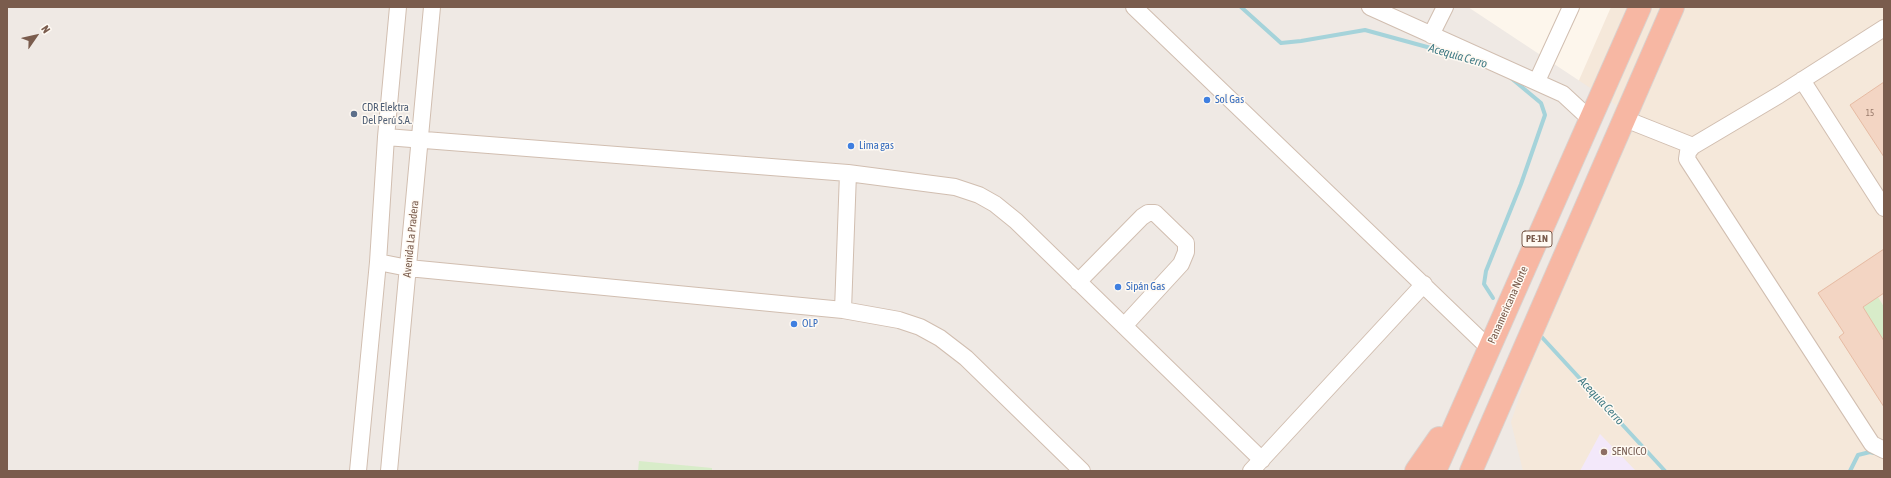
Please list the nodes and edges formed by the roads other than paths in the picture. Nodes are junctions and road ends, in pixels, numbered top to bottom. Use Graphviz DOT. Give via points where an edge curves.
graph roads {
  1 [pos="398,7"];
  2 [pos="432,7"];
  3 [pos="1134,7"];
  4 [pos="1370,7"];
  5 [pos="1445,7"];
  6 [pos="1571,7"];
  7 [pos="1640,7"];
  8 [pos="1674,7"];
  9 [pos="1884,28"];
  10 [pos="1431,35"];
  11 [pos="1802,80"];
  12 [pos="1537,81"];
  13 [pos="1590,119"];
  14 [pos="1625,119"];
  15 [pos="386,137"];
  16 [pos="421,140"];
  17 [pos="1693,146"];
  18 [pos="848,173"];
  19 [pos="1884,208"];
  20 [pos="378,262"];
  21 [pos="408,268"];
  22 [pos="1078,282"];
  23 [pos="1424,284"];
  24 [pos="842,310"];
  25 [pos="1124,326"];
  26 [pos="1489,348"];
  27 [pos="1468,396"];
  28 [pos="1494,420"];
  29 [pos="1884,450"];
  30 [pos="1256,465"];
  31 [pos="358,471"];
  32 [pos="389,471"];
  33 [pos="1082,471"];
  34 [pos="1416,471"];
  35 [pos="1435,471"];
  36 [pos="1471,471"];
  37 [pos="1482,471"];
  1 -- 15 [label="street"];
  2 -- 16 [label="street, Avenida La Pradera"];
  3 -- 23 [label="street"];
  4 -- 10 [label="street"];
  5 -- 10 [label="street"];
  6 -- 12 [label="street"];
  7 -- 13 [label="highway, Panamericana Norte / PE-1N"];
  8 -- 14 [label="highway, PE-1N"];
  9 -- 11 [label="street"];
  10 -- 12 [label="street"];
  11 -- 17 [label="street"];
  11 -- 19 [label="street"];
  12 -- 13 [label="street" via="1563,94"];
  13 -- 26 [label="highway, Panamericana Norte / PE-1N"];
  14 -- 17 [label="street"];
  14 -- 28 [label="highway, PE-1N"];
  15 -- 16 [label="street"];
  15 -- 20 [label="street"];
  16 -- 18 [label="street"];
  16 -- 21 [label="street, Avenida La Pradera"];
  17 -- 29 [label="street" via="1688,152 1687,159 1872,444"];
  18 -- 22 [label="street" via="955,187 979,195 1016,221"];
  18 -- 24 [label="street"];
  20 -- 21 [label="street"];
  20 -- 31 [label="street"];
  21 -- 24 [label="street"];
  21 -- 32 [label="street, Avenida La Pradera"];
  22 -- 25 [label="street"];
  22 -- 25 [label="street" via="1142,217 1148,213 1155,213 1186,243 1186,252 1181,264"];
  23 -- 26 [label="street"];
  23 -- 30 [label="street"];
  24 -- 33 [label="street" via="899,320 920,327 940,338 966,358"];
  25 -- 30 [label="street"];
  26 -- 27 [label="highway, Panamericana Norte / PE-1N"];
  27 -- 34 [label="highway"];
  27 -- 35 [label="highway, Panamericana Norte / PE-1N"];
  28 -- 36 [label="highway, PE-1N"];
  28 -- 37 [label="highway"];
}
